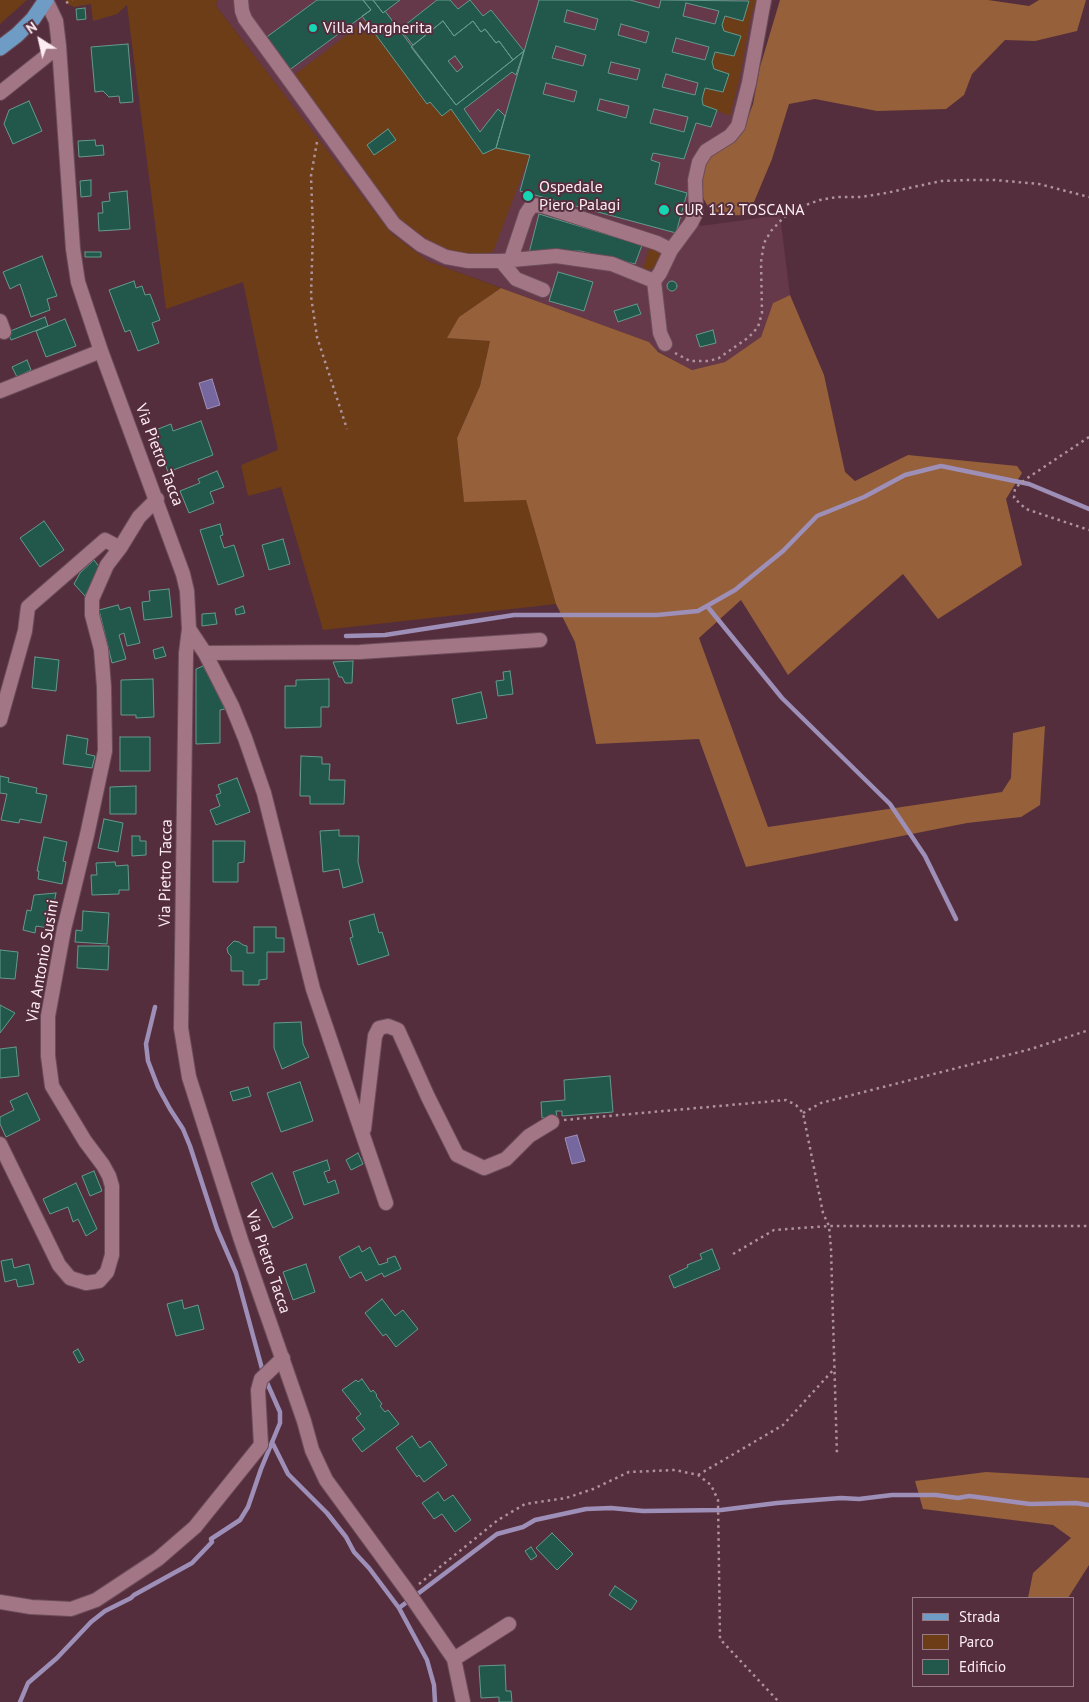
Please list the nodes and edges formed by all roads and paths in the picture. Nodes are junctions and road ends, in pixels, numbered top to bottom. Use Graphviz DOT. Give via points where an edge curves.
graph roads {
  1 [pos="46,0"];
  2 [pos="72,0"];
  3 [pos="241,0"];
  4 [pos="764,0"];
  5 [pos="66,1"];
  6 [pos="56,21"];
  7 [pos="59,46"];
  8 [pos="0,48"];
  9 [pos="0,93"];
  10 [pos="323,127"];
  11 [pos="1089,197"];
  12 [pos="671,250"];
  13 [pos="506,260"];
  14 [pos="654,281"];
  15 [pos="543,290"];
  16 [pos="665,344"];
  17 [pos="101,351"];
  18 [pos="0,391"];
  19 [pos="347,429"];
  20 [pos="1089,437"];
  21 [pos="157,499"];
  22 [pos="1089,530"];
  23 [pos="120,548"];
  24 [pos="189,629"];
  25 [pos="540,640"];
  26 [pos="205,653"];
  27 [pos="0,720"];
  28 [pos="1089,1030"];
  29 [pos="803,1113"];
  30 [pos="552,1122"];
  31 [pos="363,1132"];
  32 [pos="0,1144"];
  33 [pos="386,1203"];
  34 [pos="828,1226"];
  35 [pos="1089,1226"];
  36 [pos="733,1254"];
  37 [pos="283,1358"];
  38 [pos="835,1368"];
  39 [pos="837,1456"];
  40 [pos="698,1475"];
  41 [pos="408,1592"];
  42 [pos="0,1602"];
  43 [pos="509,1624"];
  44 [pos="454,1659"];
  45 [pos="464,1702"];
  46 [pos="779,1702"];
  1 -- 6 [label="street, Via Pietro Tacca"];
  1 -- 8 [label="main road" via="33,19"];
  2 -- 5 [label="path"];
  3 -- 10 [label="street" via="245,19"];
  4 -- 12 [label="street" via="738,126 730,136 706,151 699,162 695,180 696,213"];
  5 -- 6 [label="path"];
  6 -- 7 [label="street, Via Pietro Tacca"];
  7 -- 9 [label="street"];
  7 -- 17 [label="street, Via Pietro Tacca" via="73,249 78,282"];
  10 -- 13 [label="street" via="394,224 420,245 446,257 468,261"];
  10 -- 19 [label="path" via="315,148 311,176 314,230 311,296 317,337"];
  11 -- 16 [label="path" via="1039,184 967,180 941,181 861,197 820,200 784,217 764,243 762,313 758,327 749,338 719,358 702,362 690,361"];
  12 -- 13 [label="street" via="658,242 532,205"];
  12 -- 14 [label="street"];
  13 -- 14 [label="street" via="556,256 612,264"];
  13 -- 15 [label="street" via="516,279"];
  14 -- 16 [label="street" via="660,333"];
  17 -- 18 [label="street"];
  17 -- 21 [label="street, Via Pietro Tacca"];
  20 -- 22 [label="path" via="1026,479 1015,488 1014,498 1026,509"];
  21 -- 23 [label="street, Via Antonio Susini" via="139,517"];
  21 -- 24 [label="street, Via Pietro Tacca" via="184,574"];
  23 -- 27 [label="street" via="105,540 28,607 25,631"];
  23 -- 32 [label="street, Via Antonio Susini" via="92,599 92,615 101,649 105,751 64,929 48,1016 52,1086 109,1176 112,1186 112,1255 107,1272 99,1281 86,1283 70,1278 59,1264"];
  24 -- 26 [label="street"];
  24 -- 37 [label="street, Via Pietro Tacca" via="186,653 181,1028 189,1077"];
  25 -- 26 [label="street" via="360,652"];
  26 -- 31 [label="street" via="232,706 264,793 313,989"];
  28 -- 29 [label="path" via="1031,1049 821,1103"];
  29 -- 30 [label="path" via="786,1100"];
  29 -- 34 [label="path"];
  30 -- 31 [label="street" via="529,1136 506,1159 484,1168 457,1155 398,1030 388,1026 379,1028 375,1036"];
  31 -- 33 [label="street"];
  34 -- 35 [label="path"];
  34 -- 36 [label="path" via="774,1230"];
  34 -- 38 [label="path"];
  37 -- 41 [label="street, Via Pietro Tacca" via="312,1450 326,1480"];
  37 -- 42 [label="street" via="262,1379 258,1390 261,1445 196,1527 158,1559 96,1600 71,1609"];
  38 -- 39 [label="path"];
  38 -- 40 [label="path" via="783,1425"];
  40 -- 41 [label="path" via="675,1470 629,1472 566,1498 525,1504 498,1520"];
  40 -- 46 [label="path" via="711,1485 718,1500 720,1640"];
  41 -- 44 [label="street, Via Pietro Tacca"];
  43 -- 44 [label="street"];
  44 -- 45 [label="street, Via Pietro Tacca"];
}
